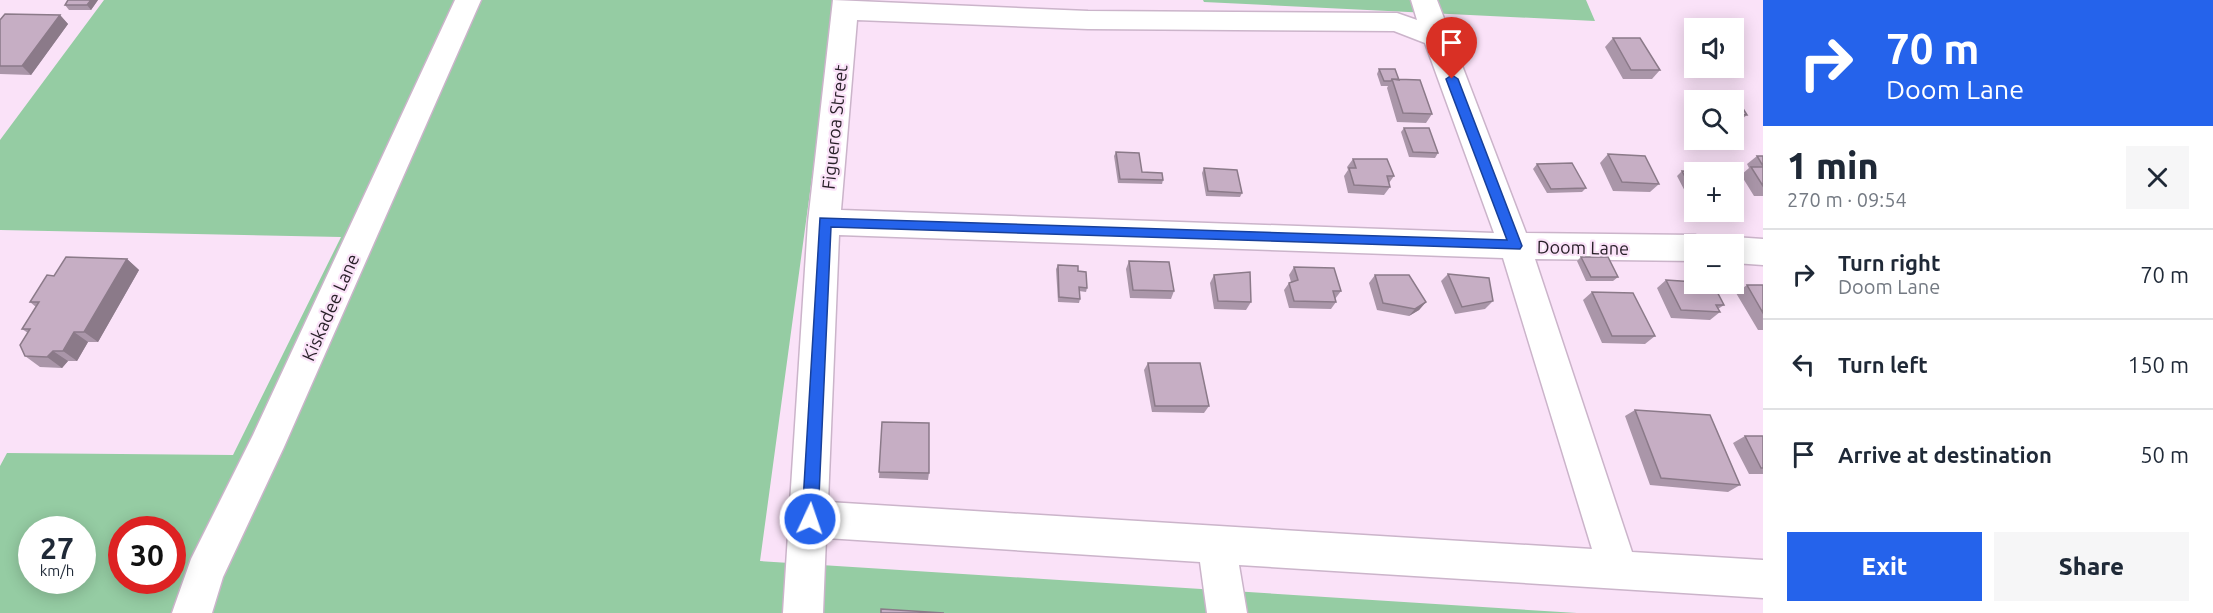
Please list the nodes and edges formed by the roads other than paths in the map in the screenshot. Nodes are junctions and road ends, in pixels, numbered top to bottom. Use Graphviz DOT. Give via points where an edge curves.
graph roads {
  1 [pos="468,0"];
  2 [pos="1424,0"];
  3 [pos="846,5"];
  4 [pos="1436,37"];
  5 [pos="824,222"];
  6 [pos="1515,246"];
  7 [pos="1684,248"];
  8 [pos="1744,251"];
  9 [pos="1763,252"];
  10 [pos="810,519"];
  11 [pos="1217,546"];
  12 [pos="1618,569"];
  13 [pos="1763,579"];
  14 [pos="192,613"];
  15 [pos="803,613"];
  16 [pos="1227,613"];
  1 -- 14 [label="street, Kiskadee Lane" via="266,447 204,573"];
  2 -- 4 [label="street"];
  3 -- 4 [label="street" via="1088,20 1397,22"];
  3 -- 5 [label="street, Figueroa Street"];
  4 -- 6 [label="street"];
  5 -- 6 [label="street, Doom Lane"];
  5 -- 10 [label="street, Figueroa Street"];
  6 -- 7 [label="street, Doom Lane"];
  6 -- 12 [label="street"];
  8 -- 9 [label="street"];
  10 -- 11 [label="street"];
  10 -- 15 [label="street, Figueroa Street"];
  11 -- 12 [label="street"];
  11 -- 16 [label="street"];
  12 -- 13 [label="street"];
}
